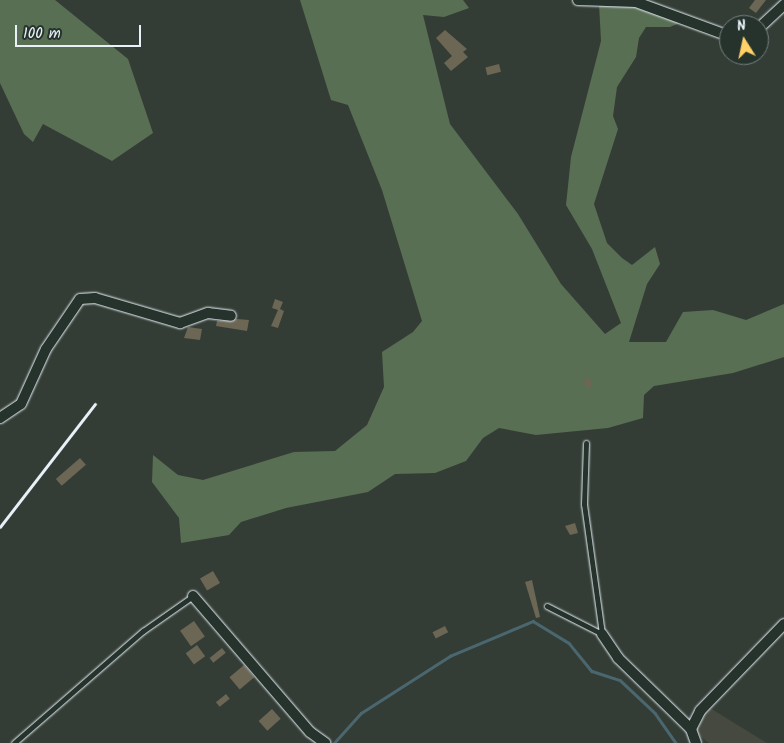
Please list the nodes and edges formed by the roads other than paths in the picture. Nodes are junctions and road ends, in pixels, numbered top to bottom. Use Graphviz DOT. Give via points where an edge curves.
graph roads {
  1 [pos="578,0"];
  2 [pos="784,5"];
  3 [pos="769,19"];
  4 [pos="719,32"];
  5 [pos="231,316"];
  6 [pos="0,418"];
  7 [pos="586,443"];
  8 [pos="193,596"];
  9 [pos="547,606"];
  10 [pos="784,624"];
  11 [pos="602,634"];
  12 [pos="691,729"];
  13 [pos="321,741"];
  14 [pos="14,743"];
  15 [pos="696,743"];
  1 -- 4 [label="street" via="636,2"];
  2 -- 3 [label="street"];
  5 -- 6 [label="street" via="208,313 180,323 95,298 80,299 46,349 21,404"];
  7 -- 11 [label="lane" via="584,511"];
  8 -- 13 [label="street"];
  8 -- 14 [label="lane" via="143,631"];
  9 -- 11 [label="lane"];
  10 -- 12 [label="street" via="711,699"];
  11 -- 12 [label="street" via="618,658 654,688 682,725"];
  12 -- 15 [label="street"];
}
